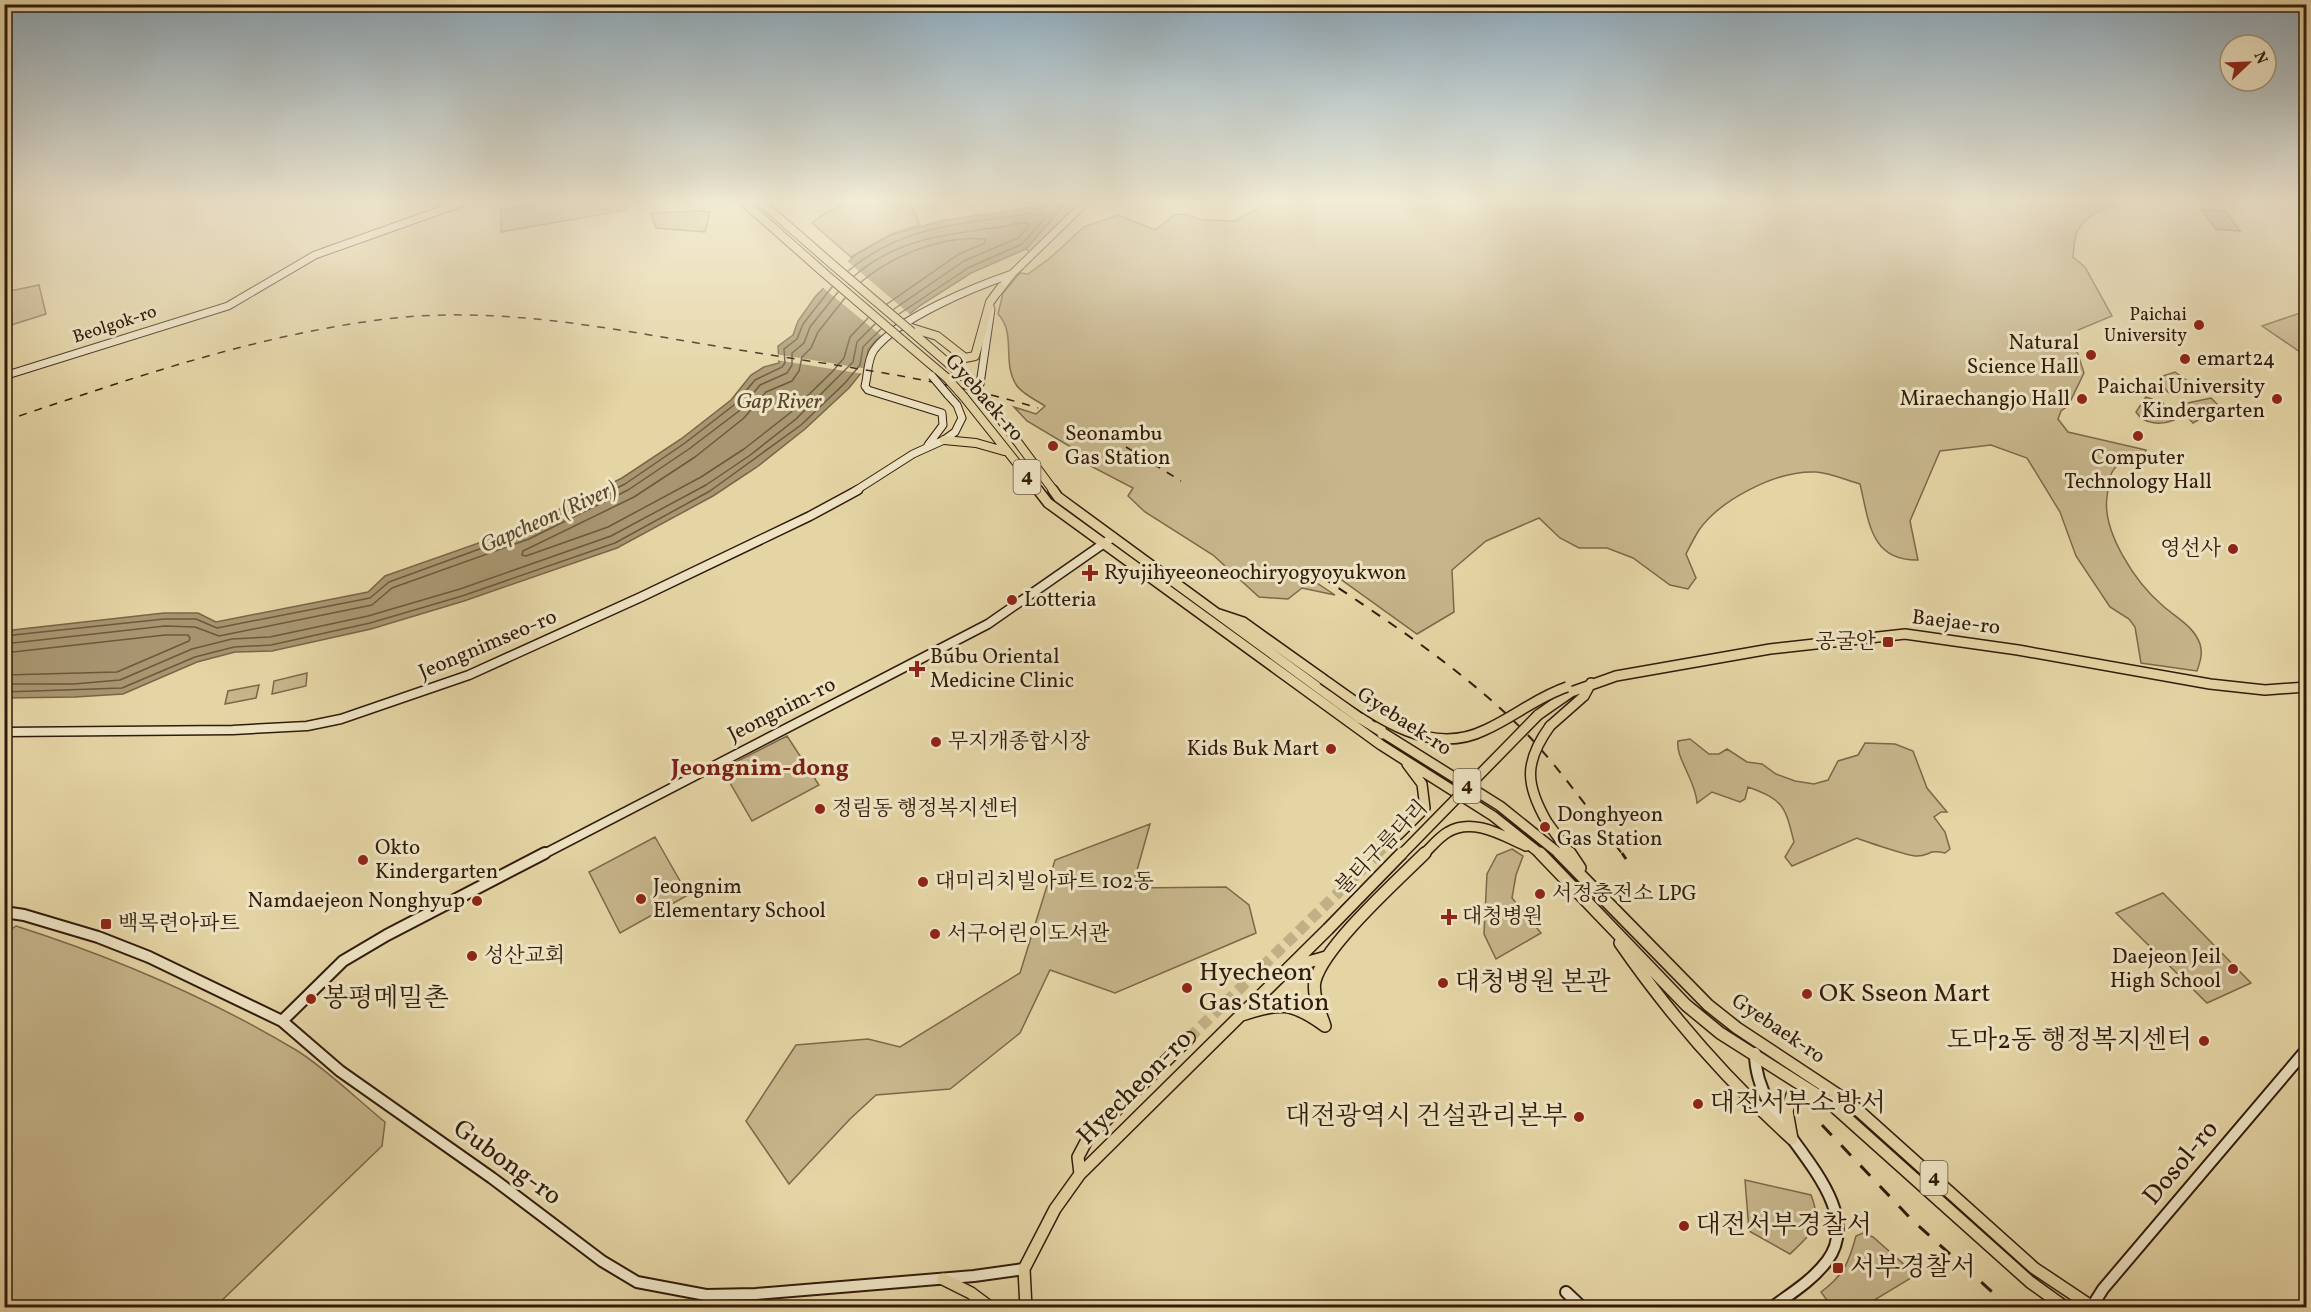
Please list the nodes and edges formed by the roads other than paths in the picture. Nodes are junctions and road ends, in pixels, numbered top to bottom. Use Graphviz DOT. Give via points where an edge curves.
graph roads {
  1 [pos="301,263"];
  2 [pos="813,263"];
  3 [pos="831,263"];
  4 [pos="1023,263"];
  5 [pos="1012,274"];
  6 [pos="1001,287"];
  7 [pos="911,329"];
  8 [pos="933,366"];
  9 [pos="4,376"];
  10 [pos="980,388"];
  11 [pos="944,441"];
  12 [pos="928,446"];
  13 [pos="1006,452"];
  14 [pos="1113,537"];
  15 [pos="1102,544"];
  16 [pos="1211,611"];
  17 [pos="1616,675"];
  18 [pos="1591,683"];
  19 [pos="2307,687"];
  20 [pos="1538,715"];
  21 [pos="1361,719"];
  22 [pos="4,732"];
  23 [pos="1382,734"];
  24 [pos="1404,760"];
  25 [pos="1398,835"];
  26 [pos="1540,853"];
  27 [pos="1586,878"];
  28 [pos="4,912"];
  29 [pos="1328,929"];
  30 [pos="1614,931"];
  31 [pos="1326,957"];
  32 [pos="1289,968"];
  33 [pos="1240,1016"];
  34 [pos="282,1021"];
  35 [pos="1189,1038"];
  36 [pos="1756,1040"];
  37 [pos="2307,1050"];
  38 [pos="1755,1056"];
  39 [pos="1839,1111"];
  40 [pos="1792,1139"];
  41 [pos="1080,1174"];
  42 [pos="1024,1269"];
  43 [pos="943,1279"];
  44 [pos="1566,1292"];
  45 [pos="2092,1307"];
  46 [pos="991,1308"];
  47 [pos="1026,1308"];
  48 [pos="1583,1308"];
  49 [pos="1771,1308"];
  50 [pos="2066,1308"];
  1 -- 9 [label="street, Beolgok-ro" via="228,306"];
  2 -- 8 [label="main road, Gyebaek-ro / 4, bridge"];
  3 -- 7 [label="main road, Gyebaek-ro / 4, bridge"];
  4 -- 5 [label="street"];
  5 -- 6 [label="street"];
  5 -- 12 [label="street" via="892,331 870,357 868,390 942,413 943,425"];
  6 -- 7 [label="main road" via="989,304 975,356 965,358 937,336"];
  6 -- 10 [label="street" via="991,307"];
  7 -- 10 [label="main road, Gyebaek-ro / 4, bridge"];
  8 -- 11 [label="street, bridge" via="932,376 957,405 962,418 955,432"];
  8 -- 13 [label="main road, Gyebaek-ro / 4, bridge" via="964,397"];
  10 -- 14 [label="main road, Gyebaek-ro / 4, bridge" via="1058,497"];
  11 -- 12 [label="main road, Jeongnimseo-ro"];
  11 -- 13 [label="main road" via="976,442"];
  12 -- 22 [label="street, Jeongnimseo-ro" via="853,493 771,535 469,675 384,706 298,727"];
  13 -- 15 [label="main road, Gyebaek-ro / 4" via="1048,503"];
  14 -- 15 [label="street, Jeongnim-ro"];
  14 -- 16 [label="main road, Gyebaek-ro / 4"];
  15 -- 24 [label="main road, Gyebaek-ro / 4"];
  15 -- 34 [label="street, Jeongnim-ro" via="988,624 387,935 344,961"];
  16 -- 17 [label="main road, bridge" via="1243,622 1406,732 1433,739 1450,740 1484,731 1546,693"];
  16 -- 21 [label="main road, Gyebaek-ro / 4"];
  17 -- 18 [label="main road, Baejae-ro"];
  17 -- 19 [label="main road, Baejae-ro" via="1770,649 1905,634 2221,686 2265,690"];
  18 -- 20 [label="main road, Baejae-ro"];
  18 -- 27 [label="main road, bridge" via="1584,696 1539,740 1531,757 1529,776 1532,794 1547,822"];
  20 -- 29 [label="main road, 불티구름다리, bridge"];
  21 -- 23 [label="main road, Gyebaek-ro / 4"];
  21 -- 23 [label="main road" via="1378,710"];
  23 -- 27 [label="main road, Gyebaek-ro / 4" via="1500,806"];
  24 -- 25 [label="main road" via="1422,784 1425,808"];
  24 -- 26 [label="main road, Gyebaek-ro / 4" via="1492,816"];
  26 -- 30 [label="main road, Gyebaek-ro / 4"];
  26 -- 31 [label="main road" via="1491,831 1468,826 1453,828"];
  27 -- 36 [label="main road, Gyebaek-ro / 4" via="1708,1005"];
  28 -- 34 [label="street, Gubong-ro" via="98,937"];
  29 -- 32 [label="main road, Hyecheon-ro"];
  30 -- 38 [label="main road, Gyebaek-ro / 4" via="1686,1005"];
  30 -- 40 [label="main road" via="1629,960 1651,988 1760,1110"];
  31 -- 32 [label="main road"];
  31 -- 33 [label="main road" via="1315,979 1325,1026 1302,1008 1285,1005 1270,1005"];
  32 -- 33 [label="main road, Hyecheon-ro"];
  33 -- 41 [label="main road, Hyecheon-ro"];
  34 -- 43 [label="street, Gubong-ro" via="340,1071 602,1261 637,1282 706,1294 756,1294"];
  35 -- 41 [label="main road" via="1088,1138 1078,1157"];
  36 -- 38 [label="street"];
  36 -- 45 [label="main road, Gyebaek-ro / 4" via="1849,1102 2034,1268"];
  37 -- 45 [label="street, Dosol-ro" via="2103,1289"];
  38 -- 39 [label="main road, Gyebaek-ro / 4"];
  38 -- 40 [label="street" via="1761,1088"];
  39 -- 40 [label="main road" via="1808,1096 1792,1095 1786,1116"];
  39 -- 50 [label="main road, Gyebaek-ro / 4" via="2030,1282"];
  40 -- 49 [label="street" via="1833,1198 1840,1227 1835,1249 1823,1267"];
  41 -- 42 [label="main road, Hyecheon-ro" via="1054,1209"];
  42 -- 43 [label="street, Gubong-ro"];
  42 -- 47 [label="main road, Hyecheon-ro"];
  43 -- 46 [label="main road"];
  44 -- 48 [label="street"];
}
